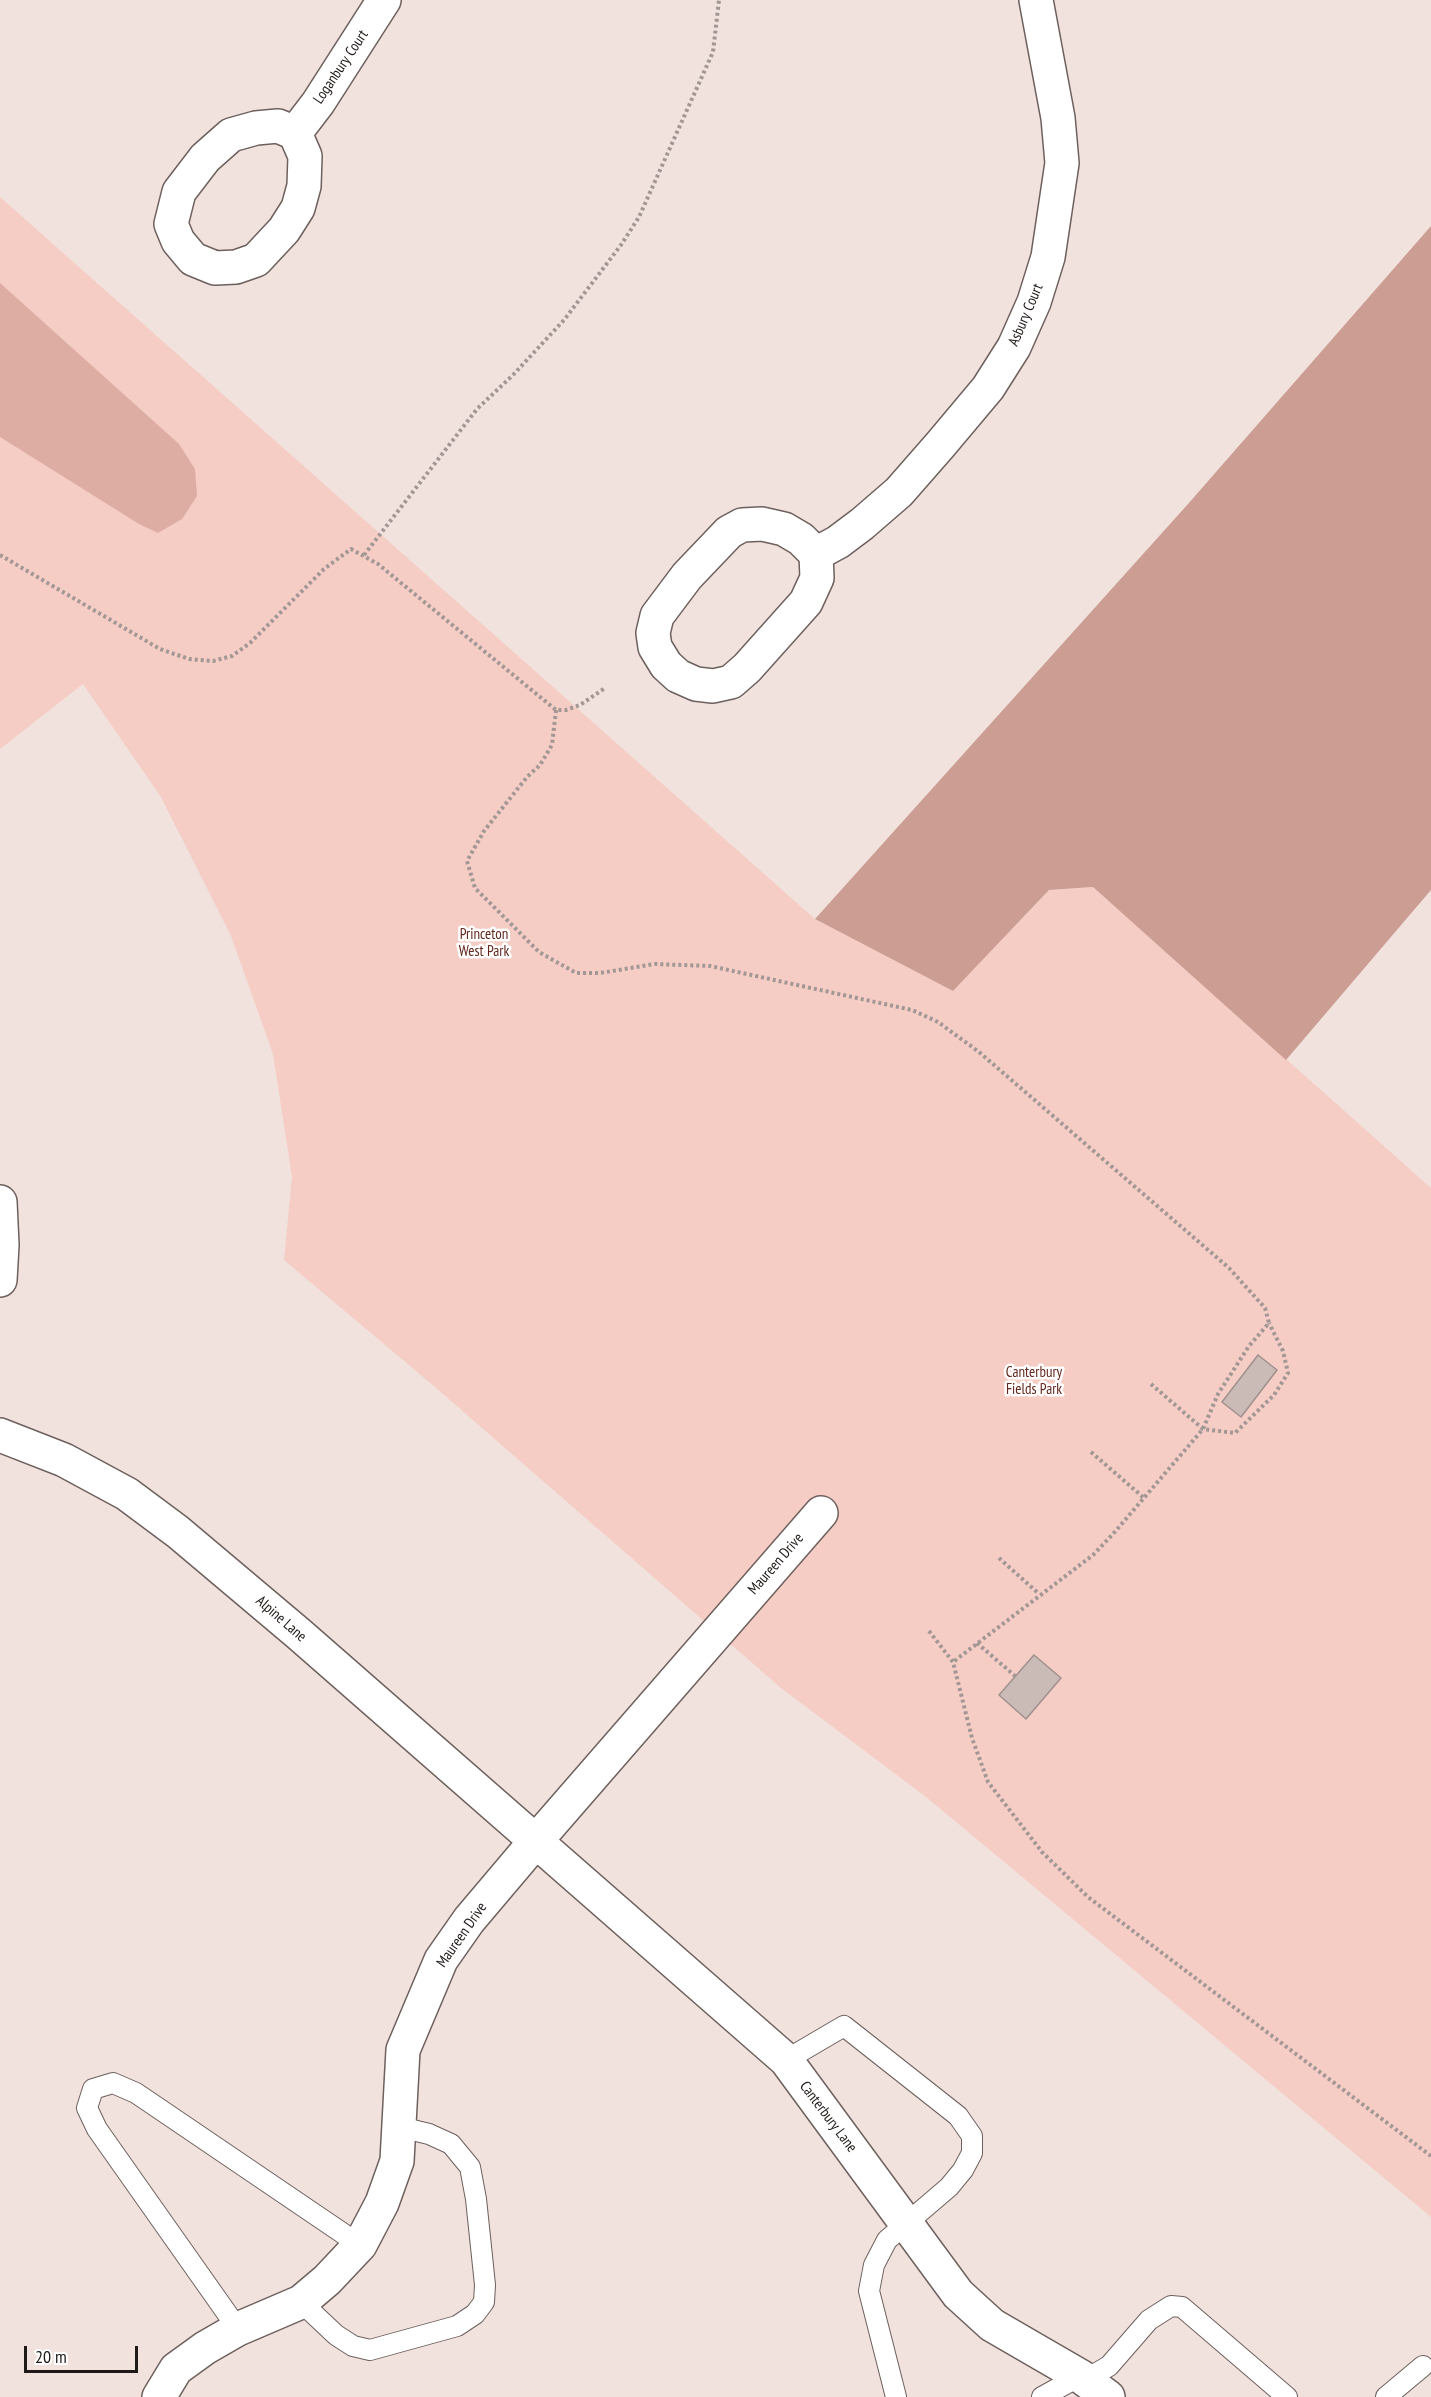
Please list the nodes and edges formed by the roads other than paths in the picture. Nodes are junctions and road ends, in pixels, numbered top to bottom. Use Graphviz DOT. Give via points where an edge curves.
graph roads {
  1 [pos="384,0"];
  2 [pos="1036,0"];
  3 [pos="295,133"];
  4 [pos="816,554"];
  5 [pos="0,1202"];
  6 [pos="0,1280"];
  7 [pos="0,1435"];
  8 [pos="821,1512"];
  9 [pos="535,1842"];
  10 [pos="786,2060"];
  11 [pos="400,2127"];
  12 [pos="906,2221"];
  13 [pos="360,2245"];
  14 [pos="301,2302"];
  15 [pos="238,2329"];
  16 [pos="1424,2366"];
  17 [pos="1080,2376"];
  18 [pos="159,2397"];
  19 [pos="896,2397"];
  20 [pos="1042,2397"];
  21 [pos="1108,2397"];
  22 [pos="1287,2397"];
  23 [pos="1386,2397"];
  1 -- 3 [label="street, Loganbury Court"];
  2 -- 4 [label="street, Asbury Court" via="1058,118 1062,163 1048,257 1034,302 1014,347 988,388 941,444 899,492 838,542"];
  3 -- 3 [label="street" via="305,156 304,186 298,208 284,230 256,260 236,267 215,268 193,259 178,241 171,224 179,192 205,158 231,135 256,128 278,126"];
  4 -- 4 [label="street" via="817,578 806,602 731,682 714,686 696,684 666,665 655,647 657,615 729,532 742,525 784,529"];
  5 -- 6 [label="street"];
  7 -- 9 [label="street, Alpine Lane" via="64,1460 127,1494 178,1532"];
  8 -- 9 [label="street, Maureen Drive"];
  9 -- 10 [label="street, Canterbury Lane"];
  9 -- 11 [label="street, Maureen Drive" via="469,1920 441,1960 403,2050"];
  10 -- 12 [label="street, Canterbury Lane"];
  10 -- 12 [label="lane" via="844,2026 958,2116 972,2136 972,2153 949,2187"];
  11 -- 13 [label="street, Maureen Drive" via="397,2161 382,2203"];
  11 -- 14 [label="lane" via="451,2144 470,2167 484,2302 457,2326 370,2350 353,2346 336,2335"];
  12 -- 17 [label="street, Canterbury Lane" via="958,2294 992,2325"];
  12 -- 19 [label="lane" via="874,2265 869,2291"];
  13 -- 14 [label="street, Maureen Drive"];
  13 -- 15 [label="lane" via="136,2093 113,2083 93,2089 87,2108 97,2129"];
  14 -- 15 [label="street, Maureen Drive"];
  15 -- 18 [label="street, Maureen Drive" via="176,2369"];
  16 -- 23 [label="lane"];
  17 -- 20 [label="lane"];
  17 -- 21 [label="street, Canterbury Lane"];
  17 -- 22 [label="lane" via="1110,2366 1160,2311 1182,2307"];
}
